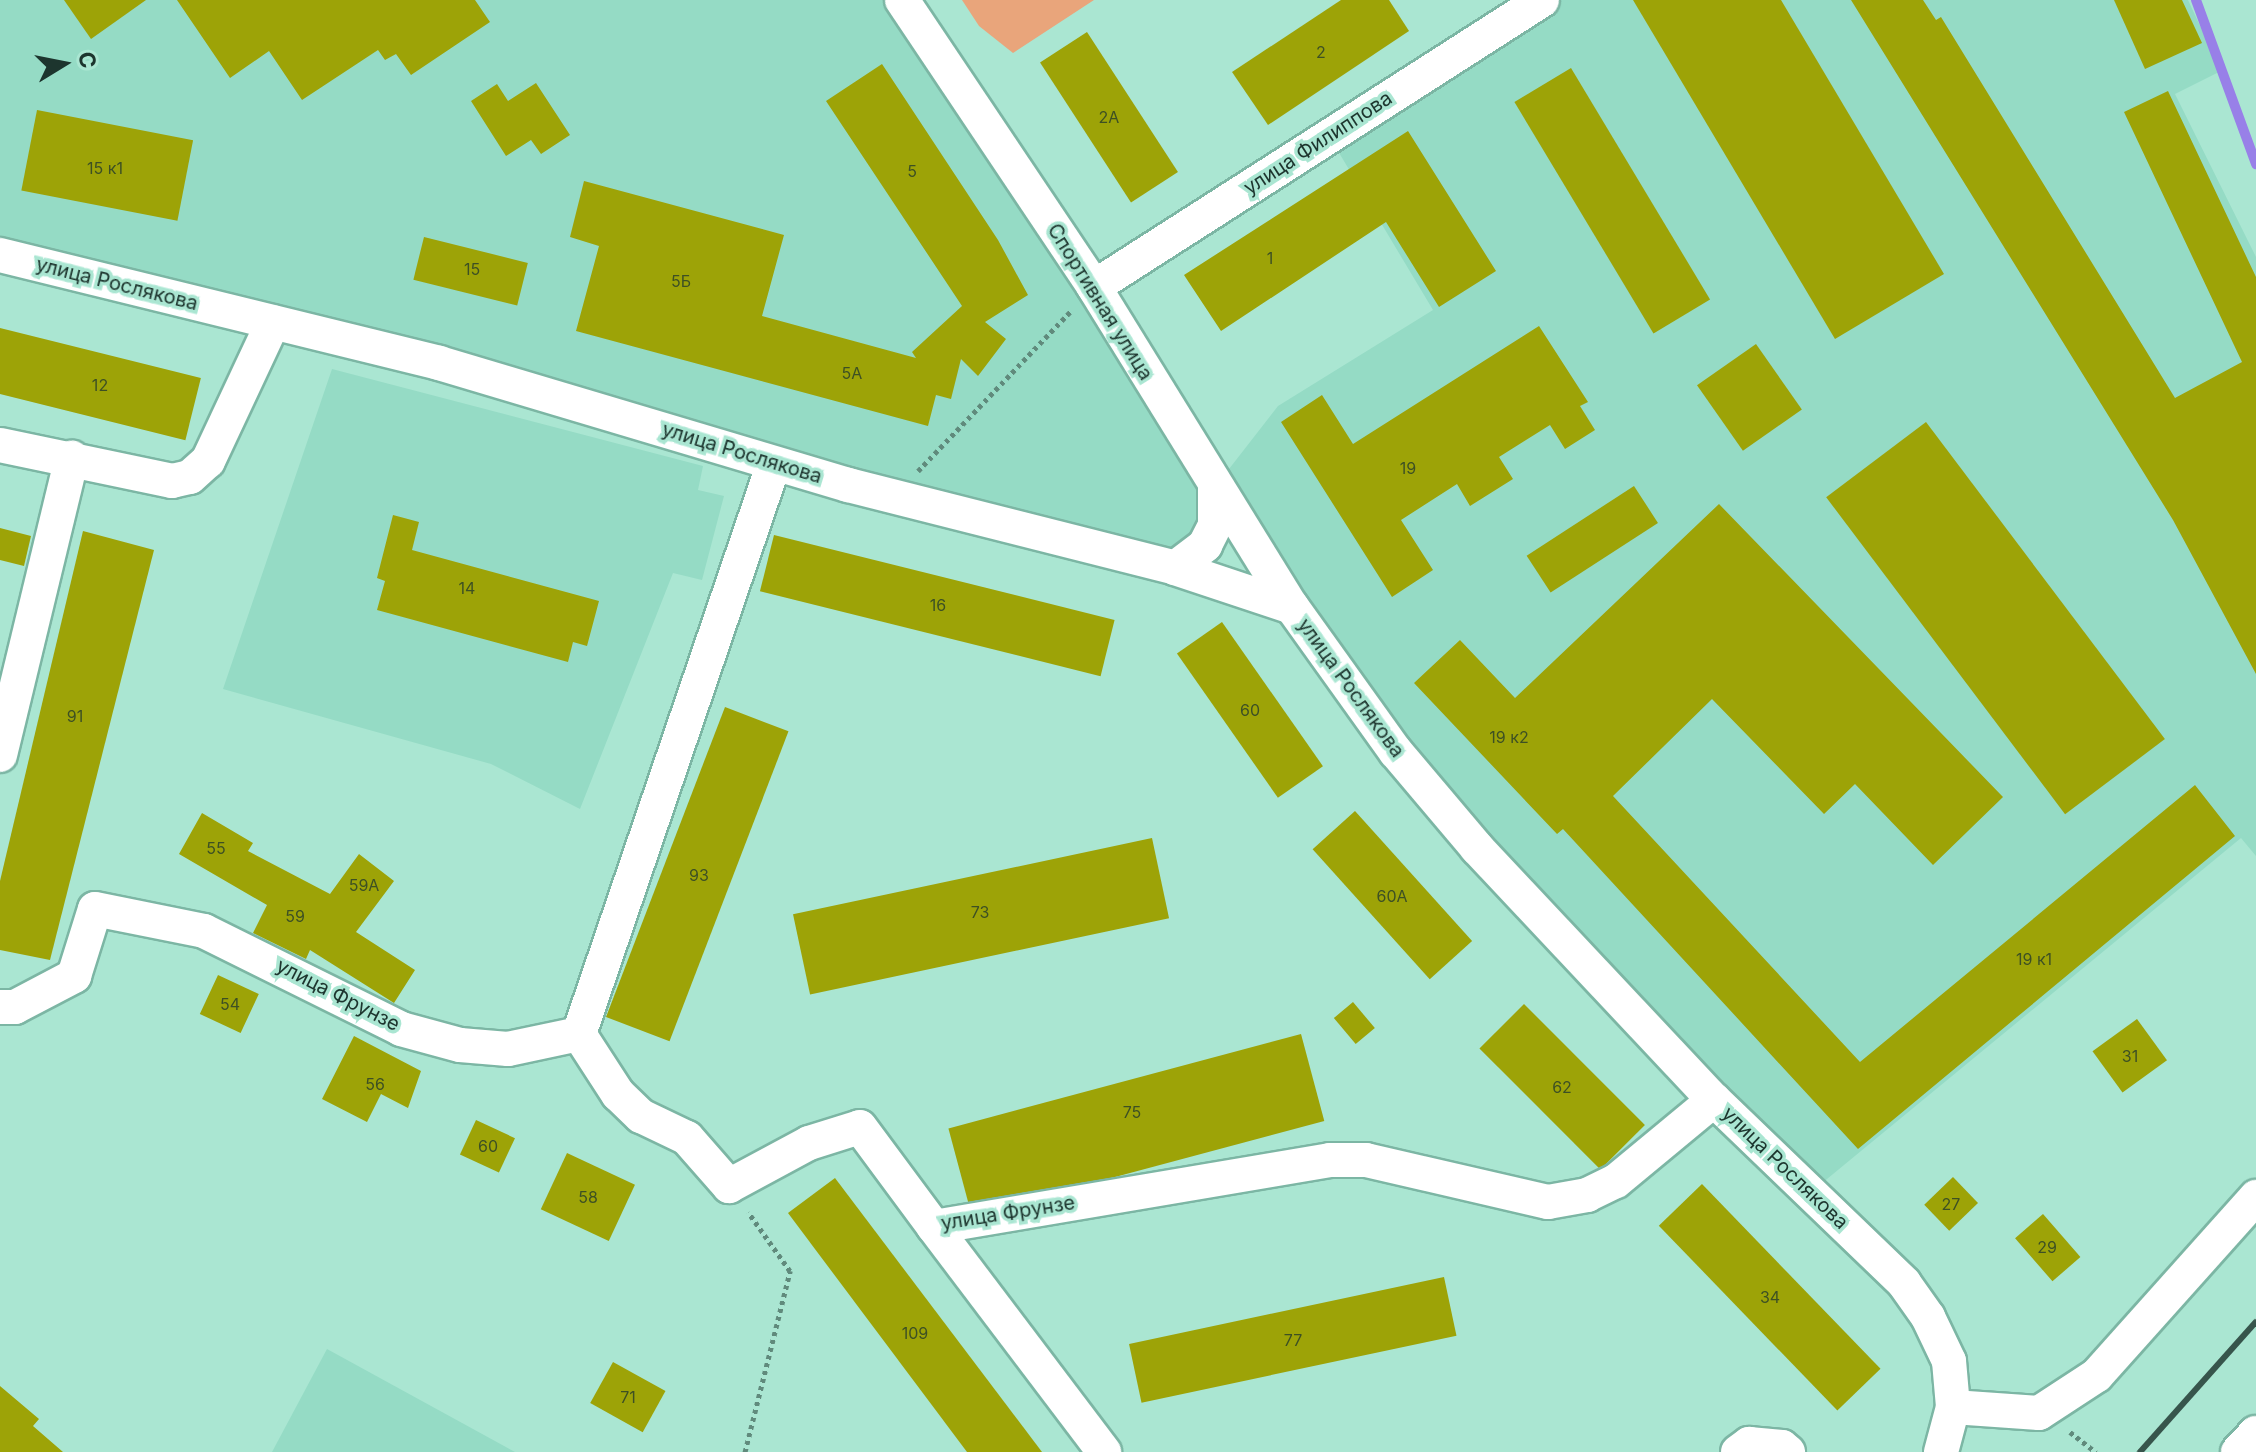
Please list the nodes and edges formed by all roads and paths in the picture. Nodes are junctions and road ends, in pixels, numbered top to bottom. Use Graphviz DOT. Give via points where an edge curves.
graph roads {
  1 [pos="902,0"];
  2 [pos="1542,0"];
  3 [pos="0,255"];
  4 [pos="1094,287"];
  5 [pos="273,322"];
  6 [pos="0,445"];
  7 [pos="72,458"];
  8 [pos="774,463"];
  9 [pos="1215,487"];
  10 [pos="893,496"];
  11 [pos="1175,568"];
  12 [pos="1292,607"];
  13 [pos="0,755"];
  14 [pos="0,1007"];
  15 [pos="579,1034"];
  16 [pos="1714,1100"];
  17 [pos="729,1186"];
  18 [pos="2256,1197"];
  19 [pos="934,1227"];
  20 [pos="1953,1407"];
  21 [pos="2256,1433"];
  22 [pos="745,1452"];
  23 [pos="1104,1452"];
  24 [pos="1738,1452"];
  25 [pos="1788,1452"];
  26 [pos="1941,1452"];
  27 [pos="2238,1452"];
  1 -- 4 [label="street, Спортивная улица"];
  2 -- 4 [label="street, улица Филиппова"];
  3 -- 5 [label="street, улица Рослякова"];
  4 -- 9 [label="street, Спортивная улица"];
  4 -- 10 [label="path"];
  5 -- 7 [label="street" via="208,461 190,477 172,481"];
  5 -- 8 [label="street, улица Рослякова" via="439,363"];
  6 -- 7 [label="street"];
  7 -- 13 [label="street"];
  8 -- 10 [label="street, улица Рослякова"];
  8 -- 15 [label="street"];
  9 -- 11 [label="street" via="1215,525 1205,545"];
  9 -- 12 [label="street, Спортивная улица"];
  10 -- 11 [label="street, улица Рослякова"];
  11 -- 12 [label="street, улица Рослякова"];
  12 -- 16 [label="street, улица Рослякова" via="1396,752 1477,848"];
  14 -- 15 [label="street, улица Фрунзе" via="15,1007 74,976 95,909 204,931 401,1029 460,1045 508,1049"];
  15 -- 17 [label="street" via="618,1094 641,1116 687,1138"];
  16 -- 19 [label="street, улица Фрунзе" via="1616,1181 1587,1195 1548,1202 1366,1160 1330,1160"];
  16 -- 20 [label="street, улица Рослякова" via="1904,1283 1949,1361"];
  17 -- 19 [label="street, улица Фрунзе" via="809,1143 860,1127"];
  17 -- 22 [label="path" via="790,1271"];
  18 -- 20 [label="street" via="2097,1375 2039,1413"];
  19 -- 23 [label="street"];
  20 -- 26 [label="street, улица Рослякова"];
  21 -- 27 [label="street"];
  24 -- 25 [label="street" via="1749,1444"];
}
